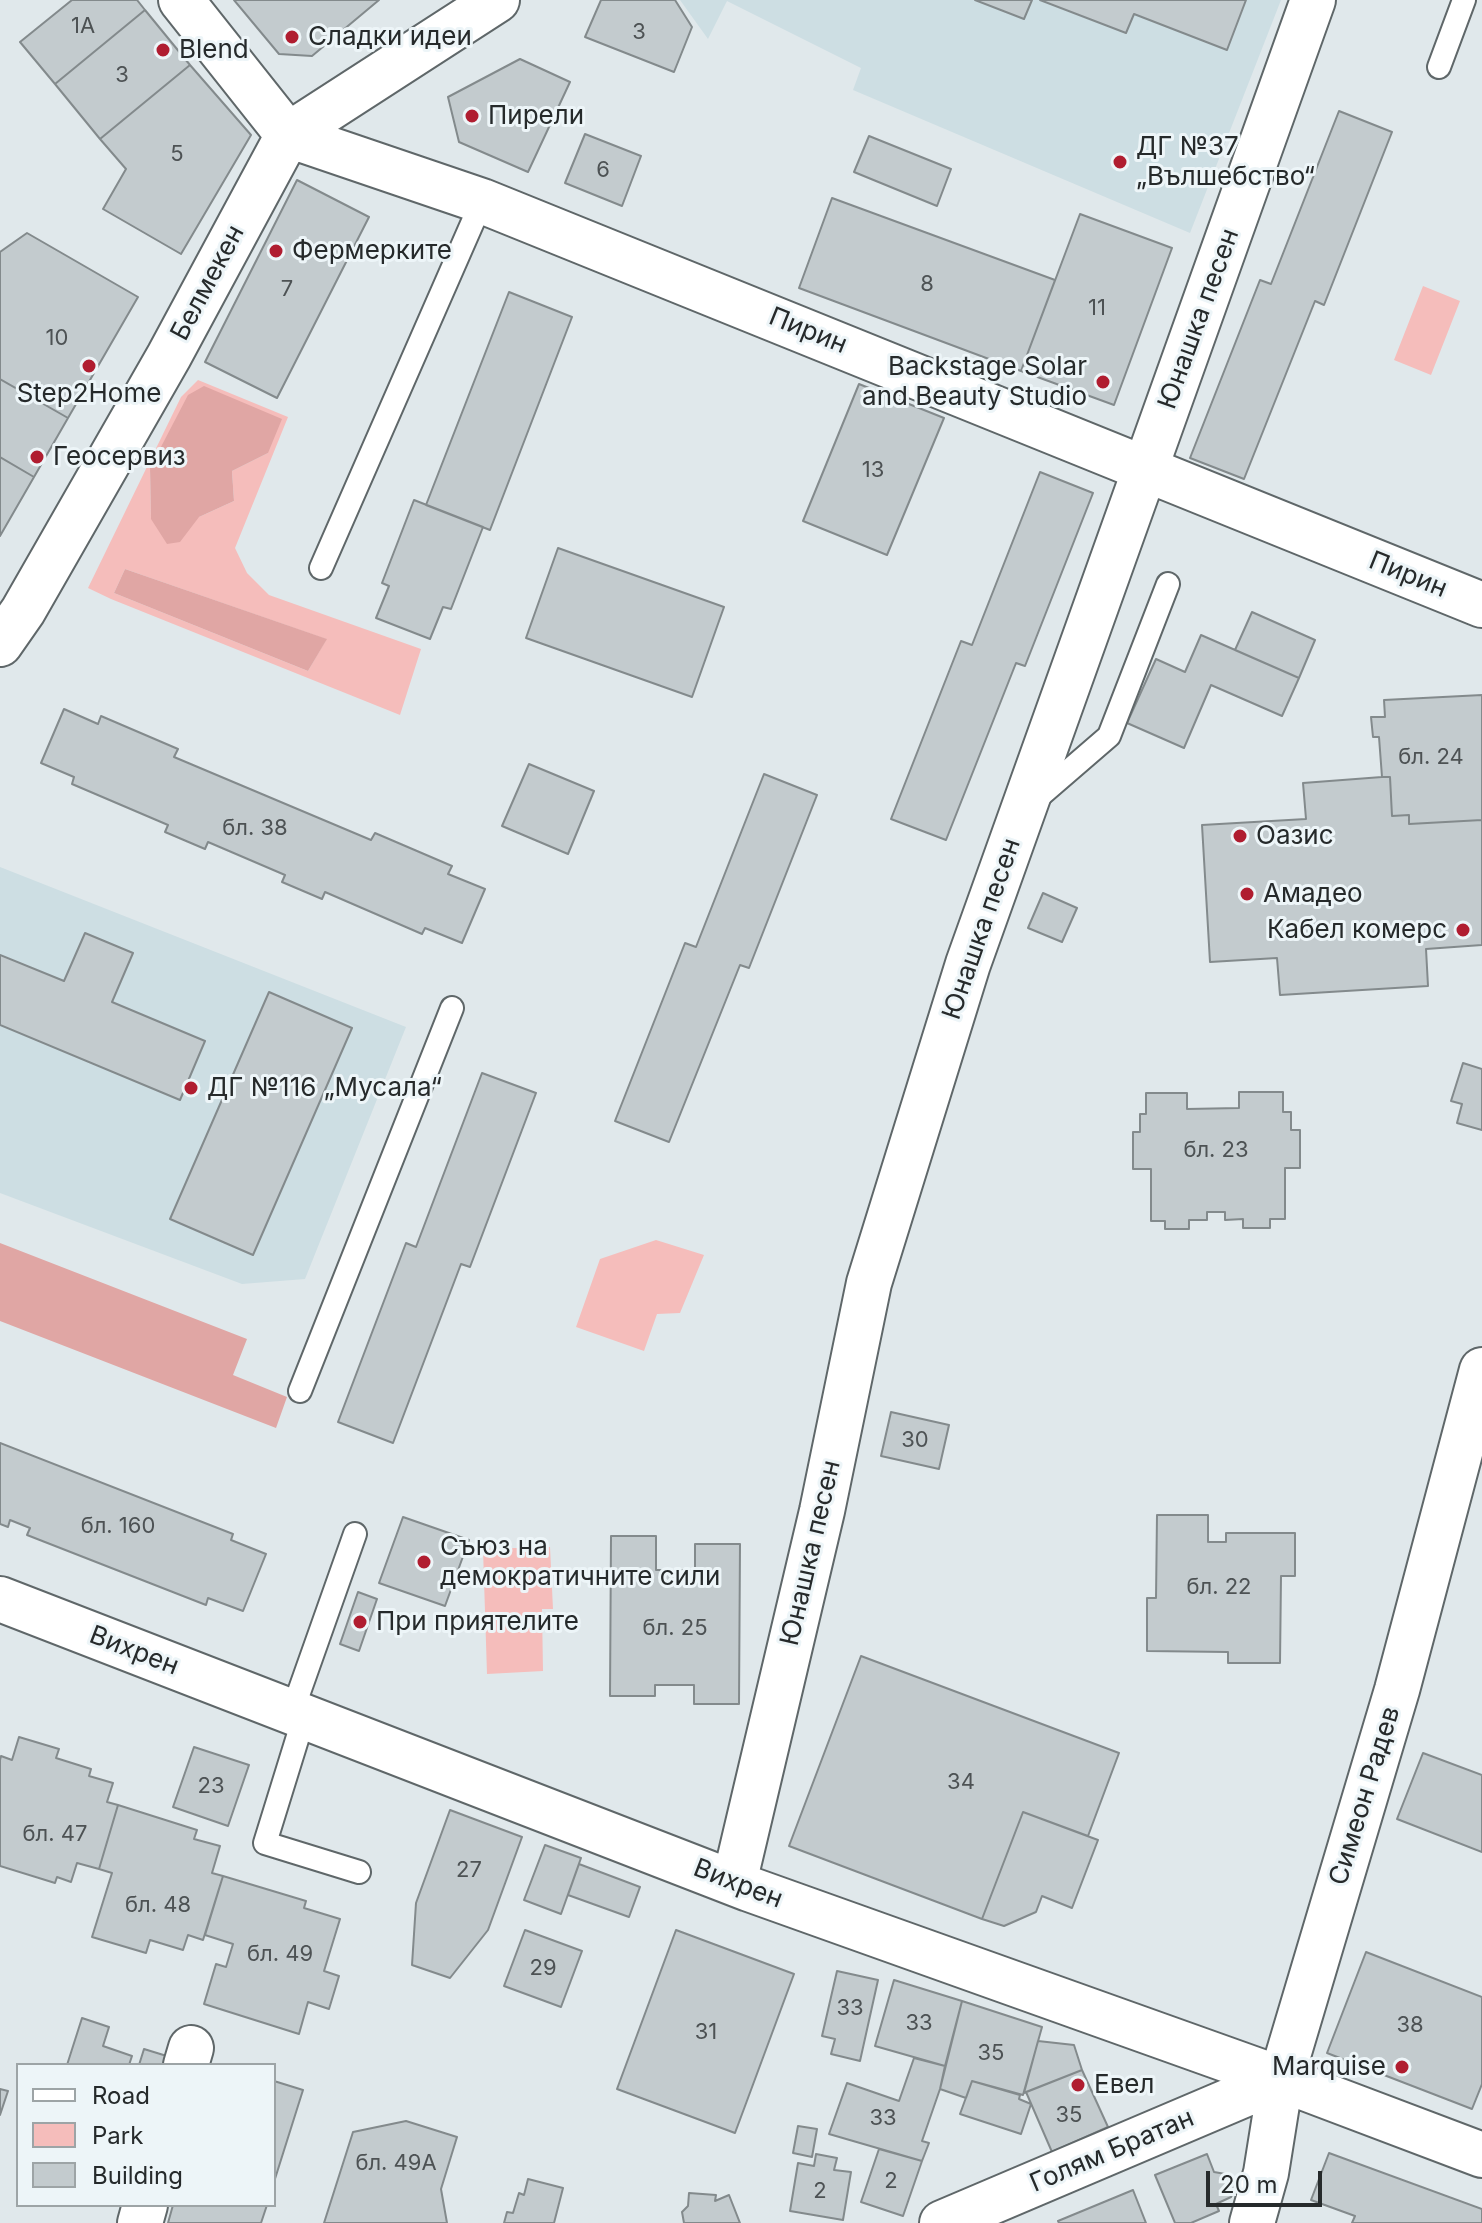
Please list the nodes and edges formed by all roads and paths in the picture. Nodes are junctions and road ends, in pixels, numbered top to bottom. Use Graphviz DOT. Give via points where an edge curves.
graph roads {
  1 [pos="181,0"];
  2 [pos="497,0"];
  3 [pos="1313,0"];
  4 [pos="1464,0"];
  5 [pos="1439,67"];
  6 [pos="288,135"];
  7 [pos="482,201"];
  8 [pos="1145,469"];
  9 [pos="321,568"];
  10 [pos="1168,584"];
  11 [pos="1482,605"];
  12 [pos="0,644"];
  13 [pos="1023,811"];
  14 [pos="452,1008"];
  15 [pos="1482,1370"];
  16 [pos="300,1391"];
  17 [pos="355,1534"];
  18 [pos="0,1599"];
  19 [pos="298,1714"];
  20 [pos="359,1872"];
  21 [pos="734,1883"];
  22 [pos="1281,2079"];
  23 [pos="1482,2155"];
  24 [pos="942,2223"];
  25 [pos="1252,2223"];
  1 -- 6 [label="street"];
  2 -- 6 [label="street, Белмекен"];
  3 -- 8 [label="street, Юнашка песен"];
  4 -- 5 [label="lane"];
  6 -- 7 [label="street, Пирин"];
  6 -- 12 [label="street, Белмекен" via="169,356"];
  7 -- 8 [label="street, Пирин"];
  7 -- 9 [label="lane"];
  8 -- 11 [label="street, Пирин"];
  8 -- 13 [label="street, Юнашка песен"];
  10 -- 13 [label="lane" via="1109,736"];
  13 -- 21 [label="street, Юнашка песен" via="968,964 869,1283 822,1511"];
  14 -- 16 [label="lane"];
  15 -- 22 [label="street, Симеон Радев" via="1397,1690"];
  17 -- 19 [label="lane"];
  18 -- 19 [label="street, Вихрен"];
  19 -- 20 [label="lane" via="265,1843"];
  19 -- 21 [label="street, Вихрен"];
  21 -- 22 [label="street, Вихрен"];
  22 -- 23 [label="street, Вихрен"];
  22 -- 24 [label="street, Голям Братан"];
  22 -- 25 [label="street, Симеон Радев"];
}
